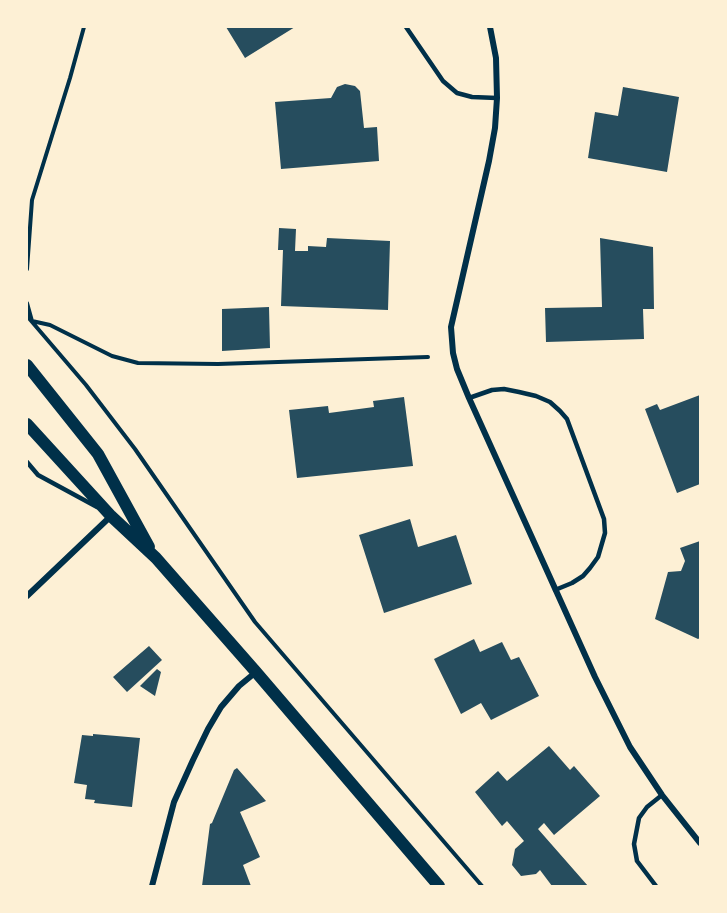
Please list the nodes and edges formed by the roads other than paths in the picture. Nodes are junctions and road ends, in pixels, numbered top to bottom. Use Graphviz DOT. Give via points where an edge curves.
graph roads {
  1 [pos="406,27"];
  2 [pos="490,27"];
  3 [pos="497,98"];
  4 [pos="27,366"];
  5 [pos="469,399"];
  6 [pos="27,424"];
  7 [pos="27,462"];
  8 [pos="111,516"];
  9 [pos="156,558"];
  10 [pos="555,590"];
  11 [pos="27,596"];
  12 [pos="256,672"];
  13 [pos="662,795"];
  14 [pos="700,843"];
  15 [pos="152,886"];
  16 [pos="439,886"];
  17 [pos="656,886"];
  1 -- 3 [label="lane" via="443,81 457,93"];
  2 -- 3 [label="street"];
  3 -- 5 [label="street" via="489,161 451,327 457,369"];
  4 -- 9 [label="main road" via="98,454"];
  5 -- 10 [label="street"];
  5 -- 10 [label="lane" via="504,389 550,402 567,418 604,519 605,532 598,557 590,568 572,583"];
  6 -- 8 [label="main road"];
  7 -- 8 [label="lane" via="38,475"];
  8 -- 9 [label="main road"];
  8 -- 11 [label="street"];
  9 -- 12 [label="main road"];
  10 -- 13 [label="street" via="630,747"];
  12 -- 15 [label="street" via="221,707 208,729 174,802"];
  12 -- 16 [label="main road"];
  13 -- 14 [label="street"];
  13 -- 17 [label="lane" via="639,818 634,844 637,861"];
}
